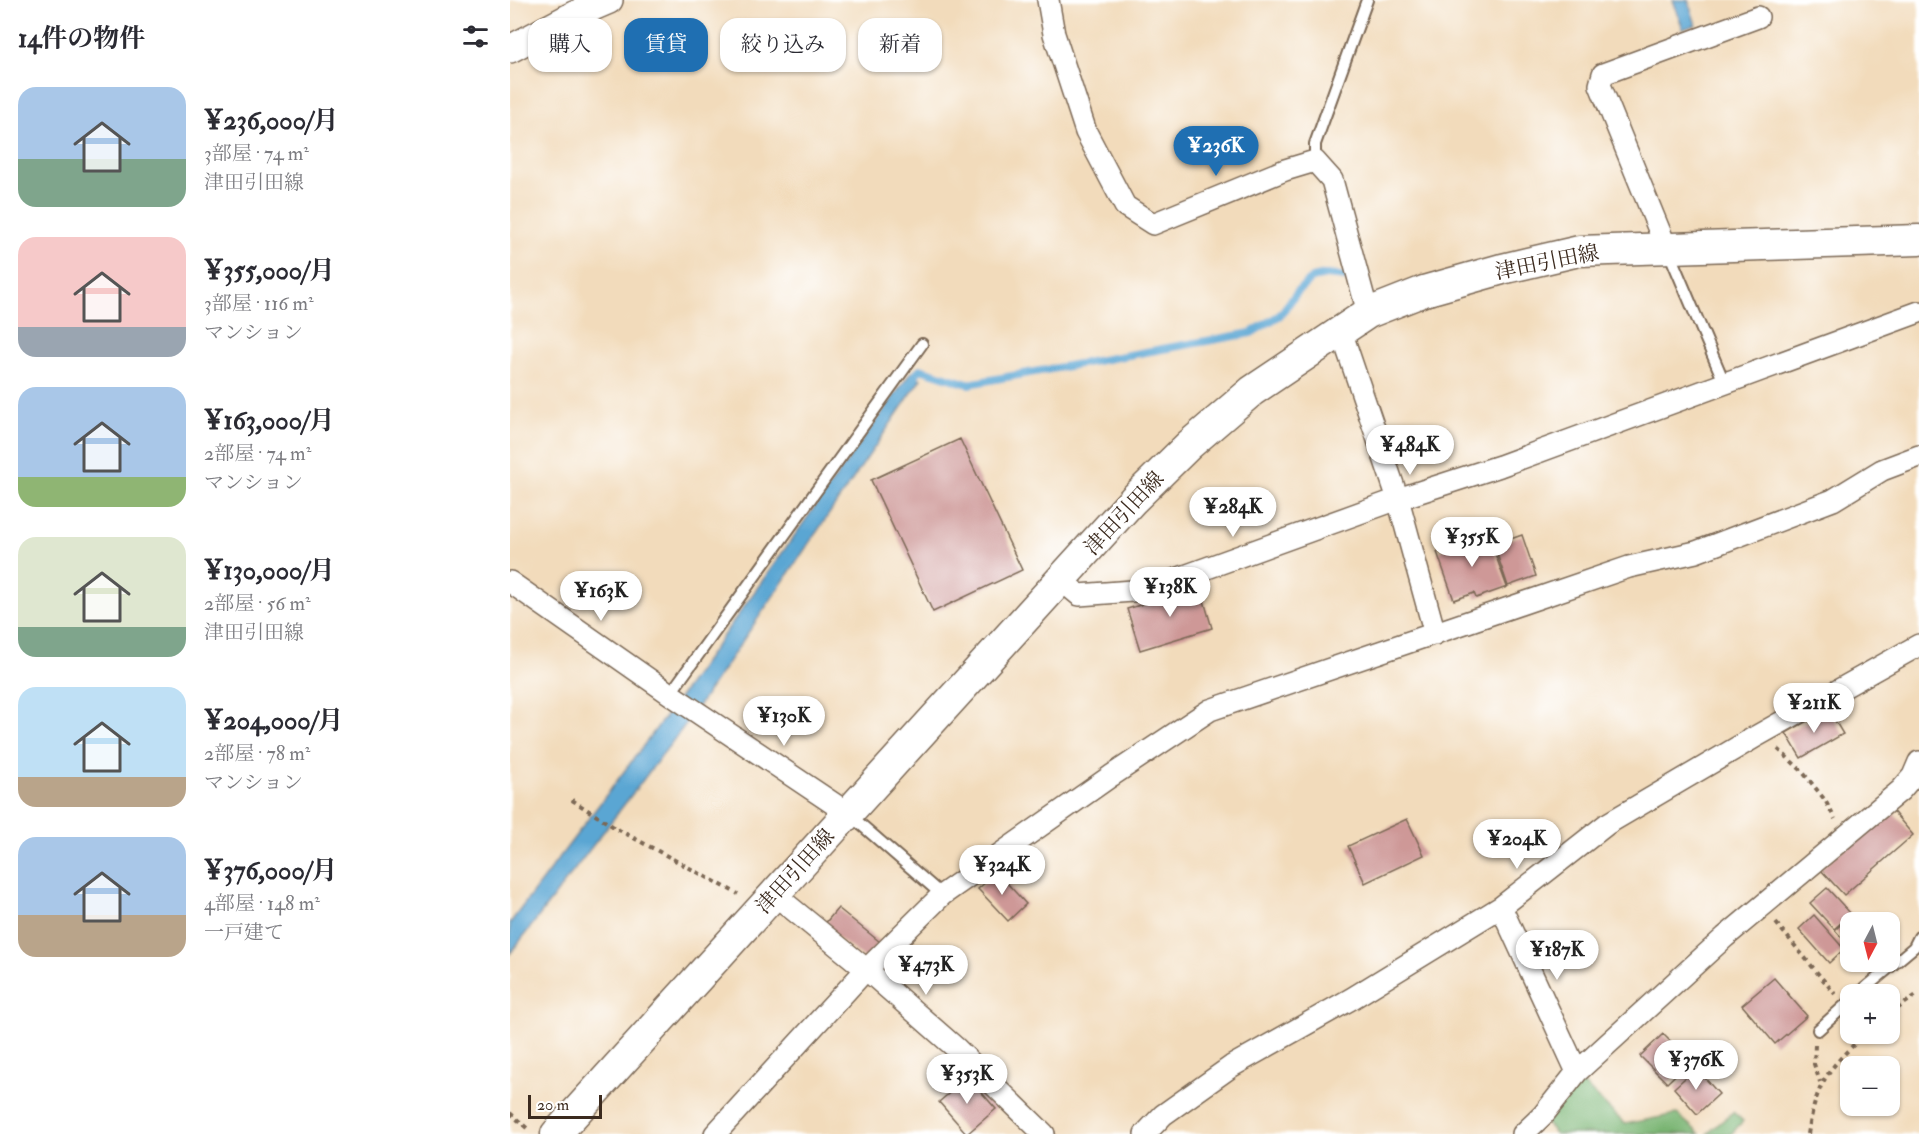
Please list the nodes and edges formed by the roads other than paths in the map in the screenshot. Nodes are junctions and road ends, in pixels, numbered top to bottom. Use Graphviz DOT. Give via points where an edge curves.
graph roads {
  1 [pos="609,0"];
  2 [pos="1048,0"];
  3 [pos="1366,0"];
  4 [pos="1758,17"];
  5 [pos="510,49"];
  6 [pos="1315,161"];
  7 [pos="1919,240"];
  8 [pos="1666,247"];
  9 [pos="1919,312"];
  10 [pos="1368,313"];
  11 [pos="1341,331"];
  12 [pos="922,344"];
  13 [pos="1724,382"];
  14 [pos="1919,456"];
  15 [pos="1398,499"];
  16 [pos="1062,581"];
  17 [pos="510,582"];
  18 [pos="1435,634"];
  19 [pos="1919,645"];
  20 [pos="670,694"];
  21 [pos="1917,774"];
  22 [pos="846,812"];
  23 [pos="942,895"];
  24 [pos="769,900"];
  25 [pos="1501,907"];
  26 [pos="1919,937"];
  27 [pos="867,970"];
  28 [pos="1870,984"];
  29 [pos="1840,1010"];
  30 [pos="1818,1030"];
  31 [pos="1577,1072"];
  32 [pos="556,1134"];
  33 [pos="715,1134"];
  34 [pos="1044,1134"];
  35 [pos="1145,1134"];
  36 [pos="1523,1134"];
  1 -- 5 [label="street"];
  2 -- 6 [label="street" via="1054,34 1086,132 1125,206 1154,224"];
  3 -- 6 [label="lane" via="1315,144"];
  4 -- 8 [label="street" via="1603,74 1600,85"];
  6 -- 10 [label="street" via="1332,180"];
  7 -- 8 [label="main road, 津田引田線"];
  8 -- 10 [label="main road, 津田引田線" via="1568,254 1424,291"];
  8 -- 13 [label="lane"];
  9 -- 13 [label="street"];
  10 -- 11 [label="main road, 津田引田線"];
  11 -- 15 [label="street"];
  11 -- 16 [label="main road, 津田引田線" via="1252,391 1189,445 1133,500"];
  12 -- 20 [label="lane"];
  13 -- 15 [label="street" via="1500,466"];
  14 -- 18 [label="street" via="1882,470 1833,500 1696,552 1629,567"];
  15 -- 16 [label="street" via="1146,590 1079,595"];
  15 -- 18 [label="street"];
  16 -- 22 [label="main road, 津田引田線"];
  17 -- 20 [label="street"];
  18 -- 23 [label="street" via="1210,710"];
  19 -- 25 [label="street" via="1607,824"];
  20 -- 22 [label="street"];
  21 -- 31 [label="street"];
  22 -- 23 [label="lane"];
  22 -- 24 [label="main road, 津田引田線"];
  23 -- 27 [label="street"];
  24 -- 27 [label="street"];
  24 -- 32 [label="main road, 津田引田線"];
  25 -- 31 [label="street"];
  25 -- 35 [label="street" via="1232,1066 1163,1114"];
  26 -- 28 [label="lane" via="1914,947"];
  27 -- 33 [label="street"];
  27 -- 34 [label="street" via="957,1049"];
  29 -- 30 [label="lane"];
  31 -- 36 [label="street" via="1544,1116"];
}
